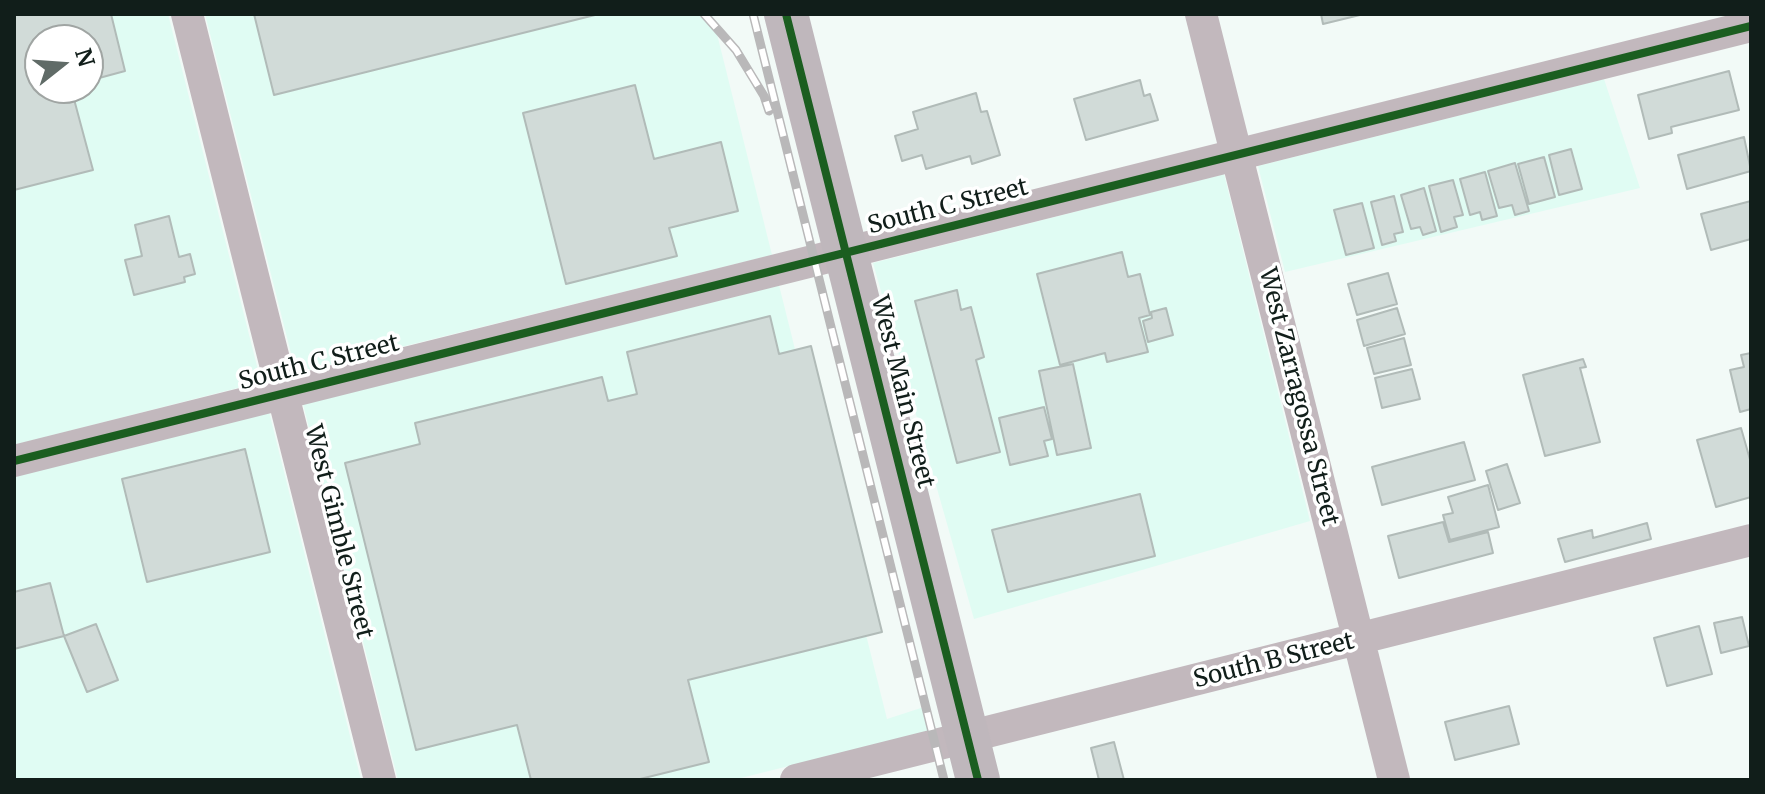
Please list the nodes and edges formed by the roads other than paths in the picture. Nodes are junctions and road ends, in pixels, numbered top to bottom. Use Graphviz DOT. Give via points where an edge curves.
graph roads {
  1 [pos="187,14"];
  2 [pos="786,14"];
  3 [pos="1201,14"];
  4 [pos="1751,26"];
  5 [pos="1237,155"];
  6 [pos="846,253"];
  7 [pos="282,393"];
  8 [pos="14,461"];
  9 [pos="1751,540"];
  10 [pos="1358,639"];
  11 [pos="967,737"];
  12 [pos="380,780"];
  13 [pos="796,780"];
  14 [pos="978,780"];
  15 [pos="1394,780"];
  1 -- 7 [label="street, West Gimble Street"];
  2 -- 6 [label="main road, West Main Street"];
  3 -- 5 [label="street, West Zarragossa Street"];
  4 -- 5 [label="street, South C Street"];
  5 -- 6 [label="street, South C Street"];
  5 -- 10 [label="street, West Zarragossa Street"];
  6 -- 7 [label="street, South C Street"];
  6 -- 11 [label="main road, West Main Street"];
  7 -- 8 [label="street, South C Street"];
  7 -- 12 [label="street, West Gimble Street"];
  9 -- 10 [label="street, South B Street"];
  10 -- 11 [label="street, South B Street"];
  10 -- 15 [label="street, West Zarragossa Street"];
  11 -- 13 [label="street, South B Street"];
  11 -- 14 [label="main road, West Main Street"];
}
